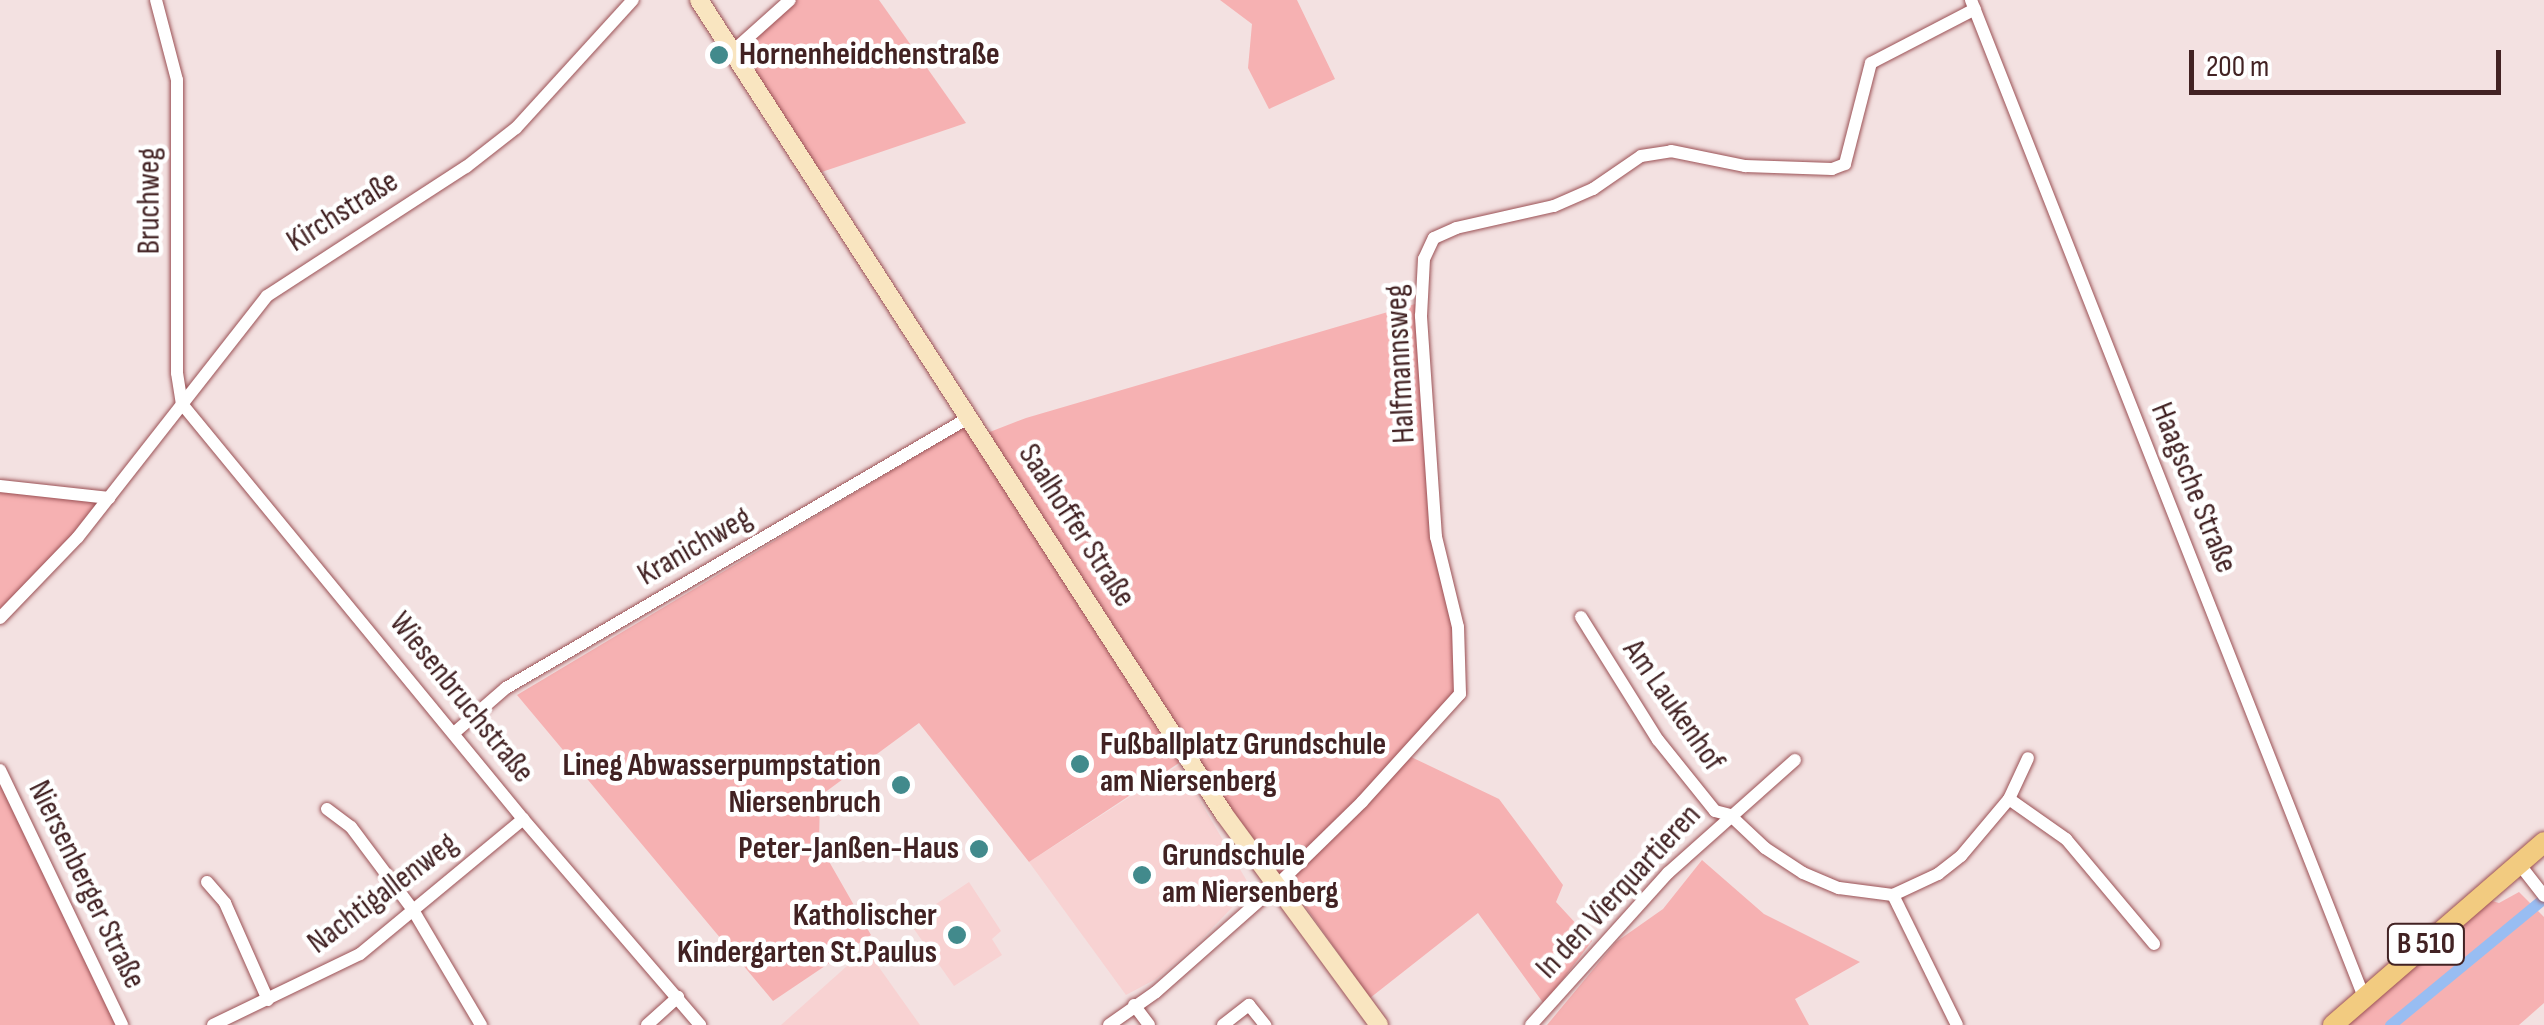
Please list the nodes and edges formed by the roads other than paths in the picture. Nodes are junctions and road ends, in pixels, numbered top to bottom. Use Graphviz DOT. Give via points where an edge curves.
graph roads {
  1 [pos="156,0"];
  2 [pos="633,0"];
  3 [pos="699,0"];
  4 [pos="790,0"];
  5 [pos="1973,5"];
  6 [pos="732,52"];
  7 [pos="182,404"];
  8 [pos="970,417"];
  9 [pos="0,486"];
  10 [pos="110,498"];
  11 [pos="1581,617"];
  12 [pos="0,618"];
  13 [pos="454,733"];
  14 [pos="2028,758"];
  15 [pos="1795,760"];
  16 [pos="0,770"];
  17 [pos="2009,799"];
  18 [pos="327,810"];
  19 [pos="1730,815"];
  20 [pos="523,819"];
  21 [pos="2544,842"];
  22 [pos="2520,865"];
  23 [pos="207,882"];
  24 [pos="1276,886"];
  25 [pos="2542,893"];
  26 [pos="1894,895"];
  27 [pos="414,910"];
  28 [pos="2154,944"];
  29 [pos="678,997"];
  30 [pos="2364,997"];
  31 [pos="268,1000"];
  32 [pos="1134,1005"];
  33 [pos="122,1025"];
  34 [pos="213,1025"];
  35 [pos="481,1025"];
  36 [pos="648,1025"];
  37 [pos="700,1025"];
  38 [pos="1109,1025"];
  39 [pos="1149,1025"];
  40 [pos="1223,1025"];
  41 [pos="1265,1025"];
  42 [pos="1379,1025"];
  43 [pos="1531,1025"];
  44 [pos="1957,1025"];
  45 [pos="2333,1025"];
  1 -- 7 [label="street, Bruchweg" via="177,80"];
  2 -- 7 [label="street, Kirchstraße" via="516,128 266,296"];
  3 -- 6 [label="main road, Saalhoffer Straße"];
  4 -- 6 [label="street"];
  5 -- 24 [label="street, Halfmannsweg" via="1871,63 1845,164 1745,166 1671,152 1642,156 1554,206 1434,238 1424,259 1421,316 1436,538 1458,628 1460,694"];
  5 -- 30 [label="street, Haagsche Straße"];
  6 -- 8 [label="main road, Saalhoffer Straße"];
  7 -- 10 [label="street, Kirchstraße"];
  7 -- 13 [label="street, Wiesenbruchstraße"];
  8 -- 13 [label="street, Kranichweg" via="506,688"];
  8 -- 24 [label="main road, Saalhoffer Straße"];
  9 -- 10 [label="street"];
  10 -- 12 [label="street, Kirchstraße"];
  11 -- 19 [label="street, Am Laukenhof" via="1658,740 1715,812"];
  13 -- 20 [label="street, Wiesenbruchstraße"];
  14 -- 17 [label="street"];
  15 -- 19 [label="street, In den Vierquartieren"];
  16 -- 33 [label="street, Niersenberger Straße"];
  17 -- 26 [label="street" via="1962,856"];
  17 -- 28 [label="street" via="2066,839"];
  18 -- 27 [label="street" via="351,826"];
  19 -- 26 [label="street, Am Laukenhof" via="1803,873 1839,888"];
  19 -- 43 [label="street, In den Vierquartieren" via="1650,890"];
  20 -- 27 [label="street, Nachtigallenweg"];
  20 -- 29 [label="street, Wiesenbruchstraße"];
  21 -- 22 [label="main road, B 510"];
  22 -- 25 [label="street"];
  22 -- 30 [label="main road, B 510"];
  23 -- 31 [label="street" via="225,903"];
  24 -- 32 [label="street"];
  24 -- 42 [label="main road, Saalhoffer Straße"];
  26 -- 44 [label="street"];
  27 -- 31 [label="street, Nachtigallenweg" via="360,954"];
  27 -- 35 [label="street"];
  29 -- 36 [label="street"];
  29 -- 37 [label="street, Wiesenbruchstraße"];
  30 -- 45 [label="main road, B 510"];
  31 -- 34 [label="street, Nachtigallenweg"];
  32 -- 38 [label="street"];
  32 -- 39 [label="street"];
  40 -- 41 [label="street" via="1249,1005"];
}
